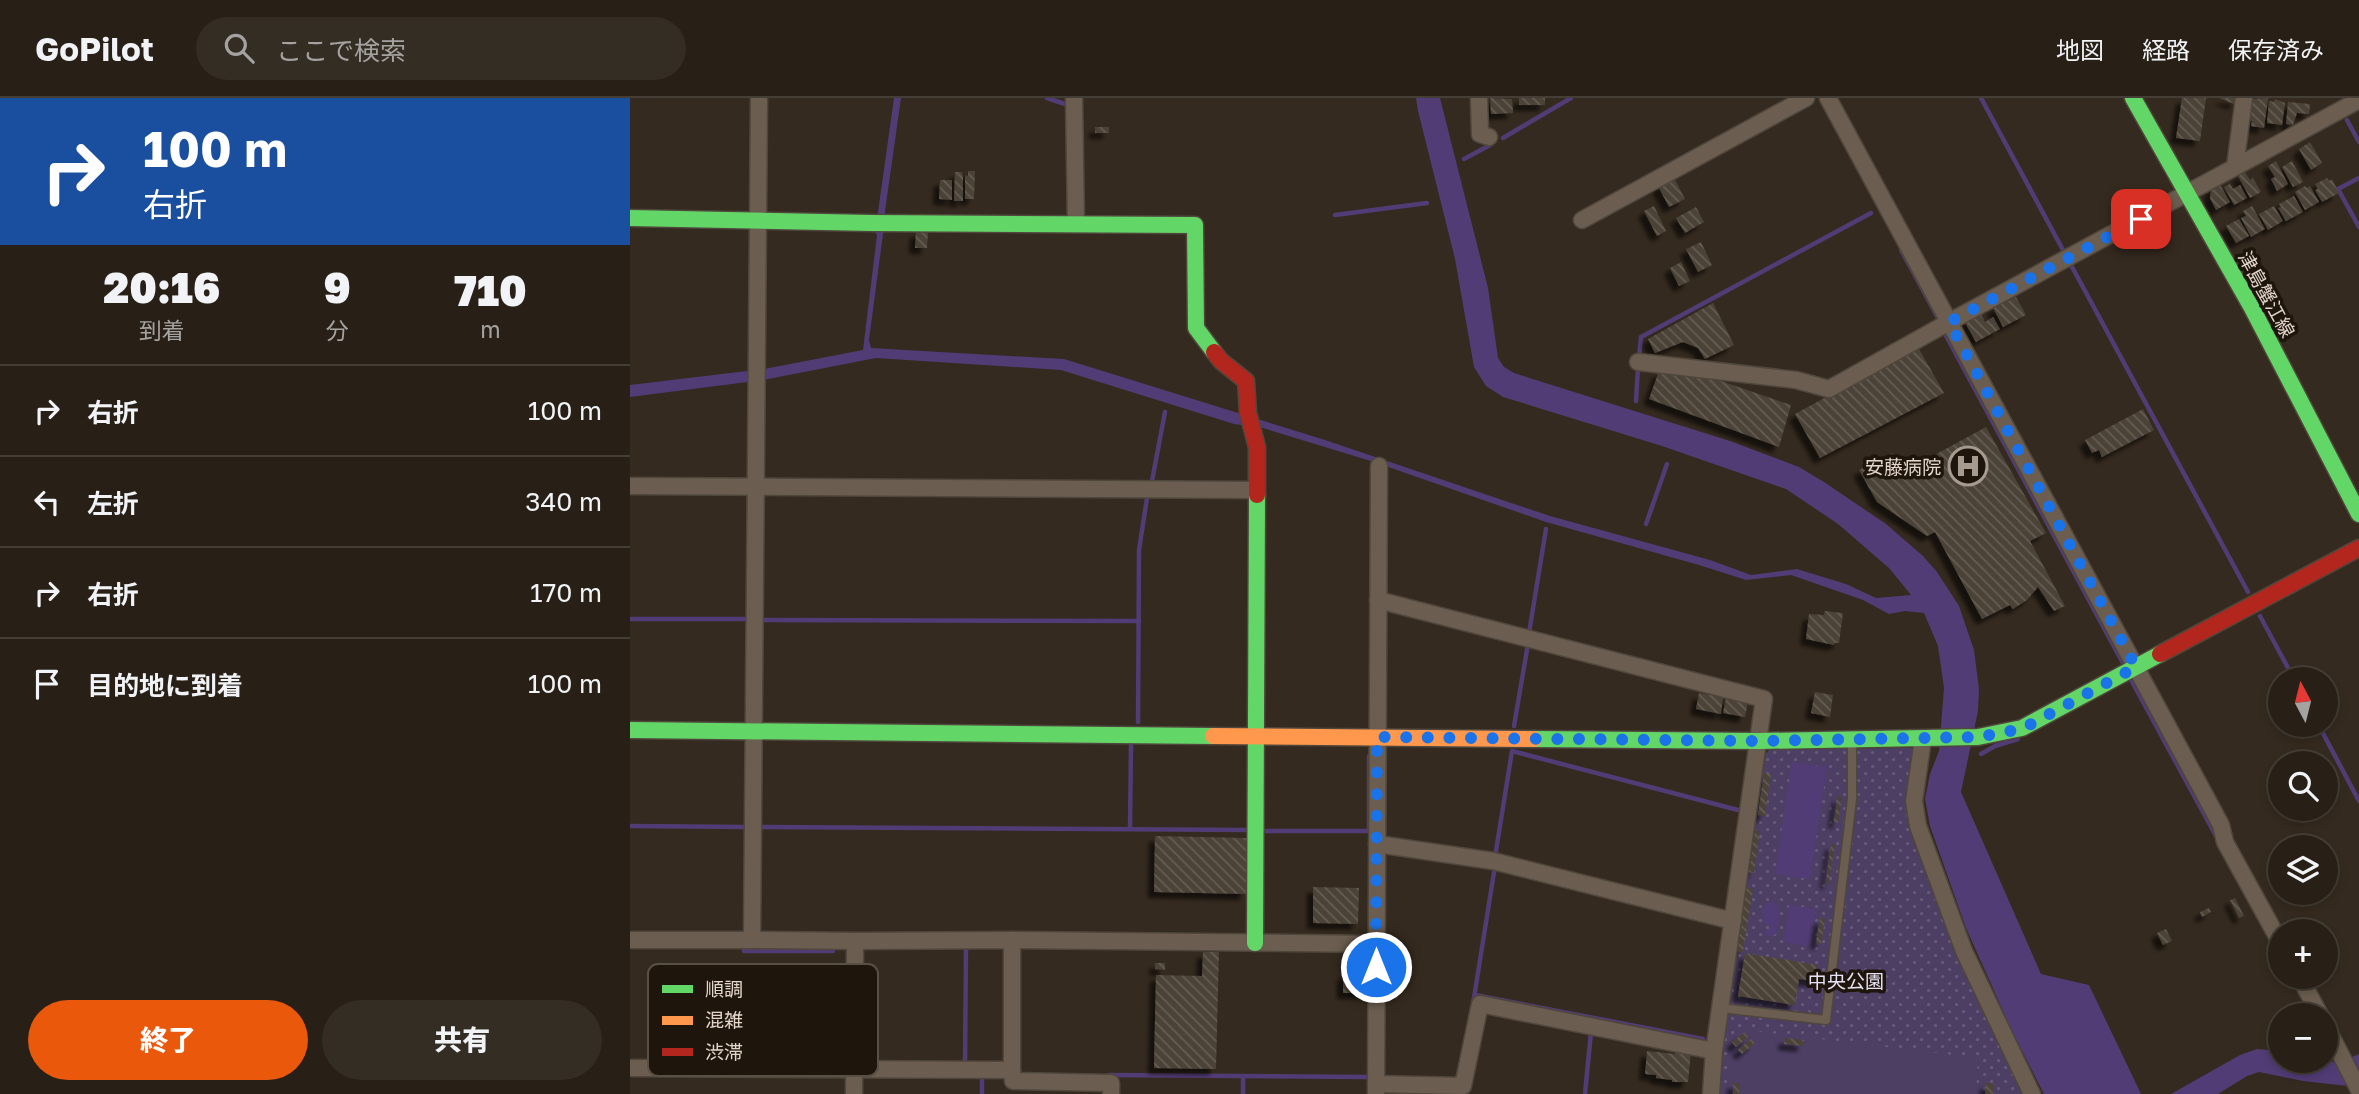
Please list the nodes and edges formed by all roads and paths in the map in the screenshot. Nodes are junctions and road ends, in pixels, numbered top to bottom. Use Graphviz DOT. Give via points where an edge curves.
graph roads {
  1 [pos="759,98"];
  2 [pos="1074,98"];
  3 [pos="1479,98"];
  4 [pos="1806,98"];
  5 [pos="1828,98"];
  6 [pos="2133,98"];
  7 [pos="2244,98"];
  8 [pos="2359,100"];
  9 [pos="1489,137"];
  10 [pos="2235,167"];
  11 [pos="2187,194"];
  12 [pos="630,218"];
  13 [pos="758,219"];
  14 [pos="1583,220"];
  15 [pos="1076,224"];
  16 [pos="1949,322"];
  17 [pos="1638,362"];
  18 [pos="1379,466"];
  19 [pos="630,486"];
  20 [pos="756,486"];
  21 [pos="1256,490"];
  22 [pos="2359,514"];
  23 [pos="2359,548"];
  24 [pos="1378,600"];
  25 [pos="2130,671"];
  26 [pos="630,730"];
  27 [pos="755,731"];
  28 [pos="1255,734"];
  29 [pos="1377,737"];
  30 [pos="1930,739"];
  31 [pos="1852,740"];
  32 [pos="1759,741"];
  33 [pos="1377,844"];
  34 [pos="2268,920"];
  35 [pos="1733,921"];
  36 [pos="630,940"];
  37 [pos="752,940"];
  38 [pos="1012,940"];
  39 [pos="855,941"];
  40 [pos="1255,943"];
  41 [pos="1376,944"];
  42 [pos="855,964"];
  43 [pos="1721,1008"];
  44 [pos="2338,1048"];
  45 [pos="1714,1051"];
  46 [pos="630,1068"];
  47 [pos="648,1068"];
  48 [pos="878,1069"];
  49 [pos="1012,1070"];
  50 [pos="854,1076"];
  51 [pos="1376,1089"];
  52 [pos="1462,1090"];
  53 [pos="2359,1090"];
  54 [pos="853,1094"];
  55 [pos="1111,1094"];
  56 [pos="1711,1094"];
  57 [pos="2032,1094"];
  1 -- 13 [label="street"];
  2 -- 15 [label="street"];
  3 -- 9 [label="street" via="1480,134"];
  4 -- 14 [label="street"];
  5 -- 16 [label="street"];
  6 -- 11 [label="street, 津島蟹江線"];
  7 -- 10 [label="street"];
  8 -- 10 [label="street"];
  10 -- 11 [label="street"];
  11 -- 16 [label="street"];
  11 -- 22 [label="street, 津島蟹江線"];
  12 -- 13 [label="street"];
  13 -- 15 [label="street"];
  13 -- 20 [label="street"];
  15 -- 21 [label="street" via="1195,225 1196,328 1221,361 1246,381 1256,447"];
  16 -- 17 [label="street" via="1829,389 1796,380"];
  16 -- 25 [label="street"];
  18 -- 24 [label="street"];
  19 -- 20 [label="street"];
  20 -- 21 [label="street"];
  20 -- 27 [label="street"];
  21 -- 28 [label="street"];
  23 -- 25 [label="street"];
  24 -- 29 [label="street"];
  24 -- 32 [label="street" via="1764,699"];
  25 -- 30 [label="street" via="2022,729"];
  25 -- 34 [label="street" via="2200,786"];
  26 -- 27 [label="street"];
  27 -- 28 [label="street"];
  27 -- 37 [label="street"];
  28 -- 29 [label="street"];
  28 -- 40 [label="street"];
  29 -- 32 [label="street"];
  29 -- 33 [label="street"];
  30 -- 31 [label="street"];
  30 -- 57 [label="street" via="1914,802 1918,826 1964,951"];
  31 -- 32 [label="street"];
  31 -- 43 [label="lane" via="1852,799 1826,1020"];
  32 -- 35 [label="street"];
  33 -- 35 [label="street" via="1493,861"];
  33 -- 41 [label="street"];
  35 -- 43 [label="street"];
  36 -- 37 [label="street"];
  37 -- 39 [label="street"];
  38 -- 39 [label="street"];
  38 -- 40 [label="street"];
  38 -- 49 [label="street"];
  39 -- 42 [label="street"];
  40 -- 41 [label="street"];
  41 -- 51 [label="street"];
  43 -- 45 [label="street"];
  44 -- 53 [label="street"];
  45 -- 52 [label="street" via="1480,1004"];
  45 -- 56 [label="street"];
  46 -- 47 [label="street"];
  48 -- 49 [label="street"];
  49 -- 55 [label="street" via="1013,1081 1111,1083"];
  50 -- 54 [label="street"];
  51 -- 52 [label="street"];
}
